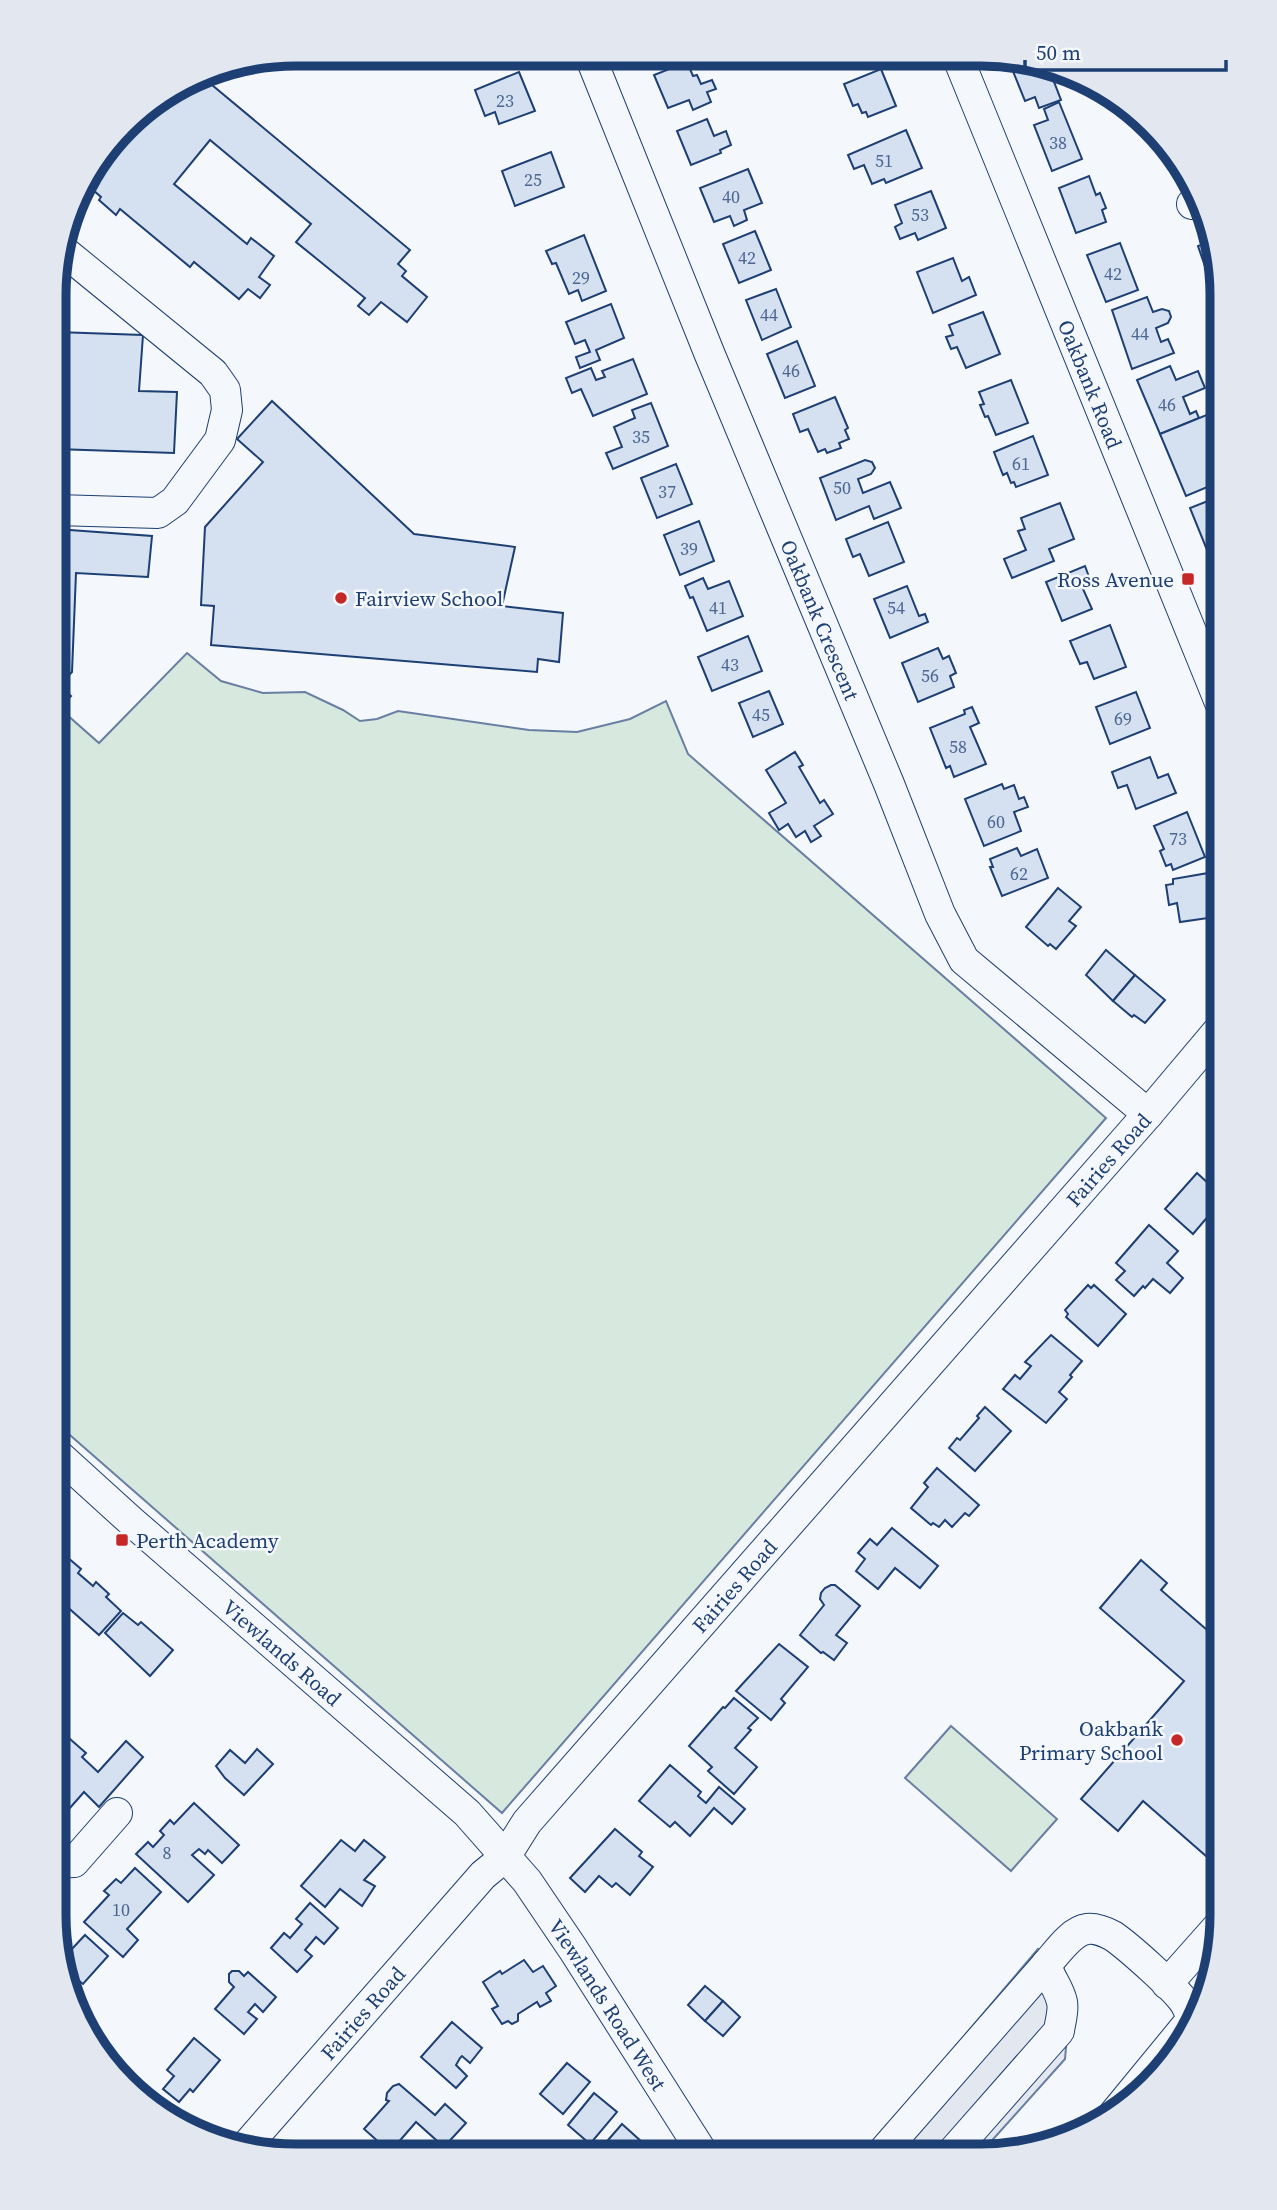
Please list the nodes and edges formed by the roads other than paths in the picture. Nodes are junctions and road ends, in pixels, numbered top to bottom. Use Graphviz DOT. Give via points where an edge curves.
graph roads {
  1 [pos="594,66"];
  2 [pos="961,66"];
  3 [pos="70,256"];
  4 [pos="66,510"];
  5 [pos="1210,678"];
  6 [pos="1210,1040"];
  7 [pos="1148,1114"];
  8 [pos="66,1462"];
  9 [pos="117,1813"];
  10 [pos="505,1857"];
  11 [pos="66,1862"];
  12 [pos="1210,1936"];
  13 [pos="1046,1965"];
  14 [pos="1167,1984"];
  15 [pos="1189,2011"];
  16 [pos="252,2139"];
  17 [pos="697,2144"];
  18 [pos="890,2144"];
  19 [pos="960,2144"];
  1 -- 7 [label="street, Oakbank Crescent" via="940,914 964,960"];
  2 -- 5 [label="street, Oakbank Road"];
  3 -- 4 [label="street" via="213,373 225,390 227,410 220,440 207,460 175,501 158,513"];
  6 -- 7 [label="street, Fairies Road"];
  7 -- 10 [label="street, Fairies Road" via="527,1822"];
  8 -- 10 [label="street, Viewlands Road" via="467,1813"];
  9 -- 11 [label="street" via="74,1862"];
  10 -- 16 [label="street, Fairies Road" via="483,1875"];
  10 -- 17 [label="street, Viewlands Road West" via="573,1949"];
  12 -- 14 [label="street"];
  13 -- 14 [label="street" via="1088,1928 1112,1936"];
  13 -- 18 [label="street"];
  13 -- 19 [label="street" via="1063,2004 1059,2031"];
  14 -- 15 [label="street"];
}
